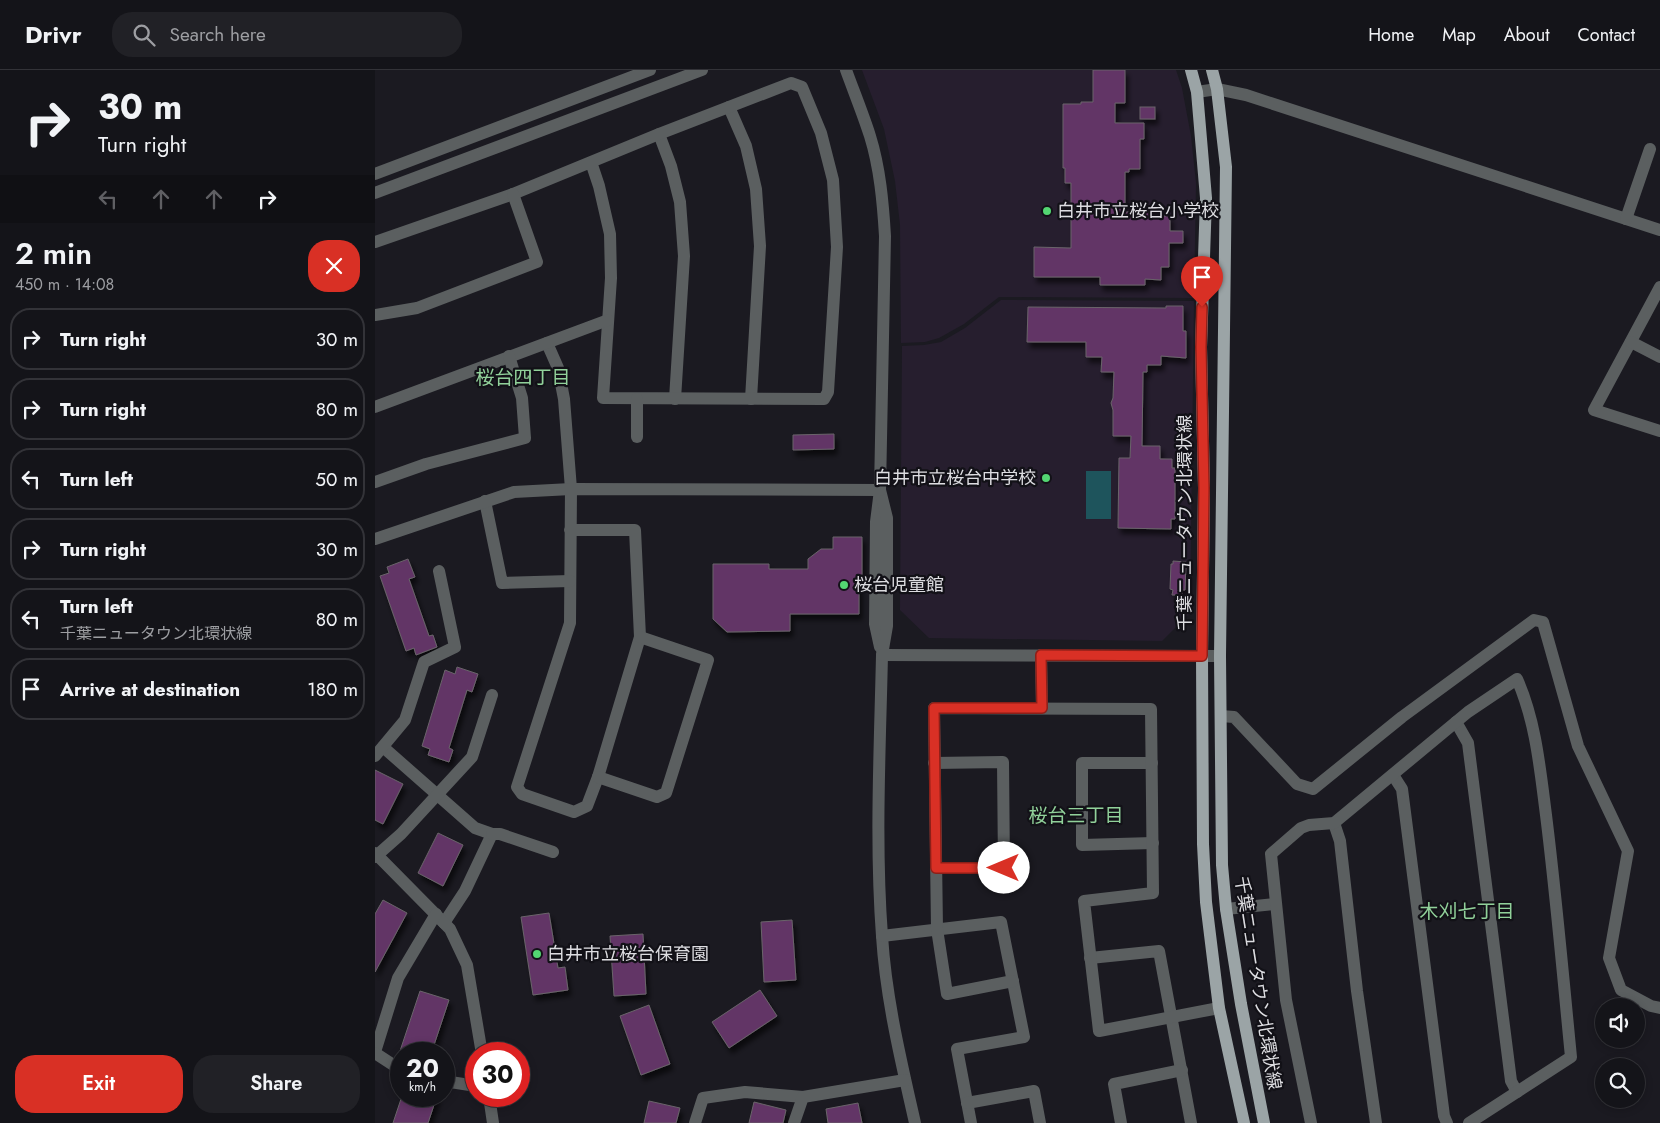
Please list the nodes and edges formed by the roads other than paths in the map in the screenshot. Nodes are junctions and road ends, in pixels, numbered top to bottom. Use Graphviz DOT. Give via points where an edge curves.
graph roads {
  1 [pos="650,70"];
  2 [pos="702,70"];
  3 [pos="846,70"];
  4 [pos="1191,70"];
  5 [pos="1211,70"];
  6 [pos="1217,89"];
  7 [pos="1197,92"];
  8 [pos="729,107"];
  9 [pos="659,134"];
  10 [pos="1650,149"];
  11 [pos="591,162"];
  12 [pos="375,174"];
  13 [pos="375,193"];
  14 [pos="513,194"];
  15 [pos="1626,219"];
  16 [pos="1660,230"];
  17 [pos="375,242"];
  18 [pos="1660,286"];
  19 [pos="375,315"];
  20 [pos="608,320"];
  21 [pos="1631,342"];
  22 [pos="547,343"];
  23 [pos="509,356"];
  24 [pos="1660,357"];
  25 [pos="751,398"];
  26 [pos="637,399"];
  27 [pos="675,399"];
  28 [pos="375,407"];
  29 [pos="1660,431"];
  30 [pos="637,437"];
  31 [pos="375,482"];
  32 [pos="571,489"];
  33 [pos="880,490"];
  34 [pos="485,501"];
  35 [pos="570,530"];
  36 [pos="375,539"];
  37 [pos="439,571"];
  38 [pos="571,581"];
  39 [pos="640,637"];
  40 [pos="881,654"];
  41 [pos="1041,655"];
  42 [pos="1202,656"];
  43 [pos="1220,656"];
  44 [pos="491,695"];
  45 [pos="1042,708"];
  46 [pos="1221,716"];
  47 [pos="1456,722"];
  48 [pos="379,752"];
  49 [pos="934,763"];
  50 [pos="1152,764"];
  51 [pos="1393,775"];
  52 [pos="598,777"];
  53 [pos="437,795"];
  54 [pos="1334,824"];
  55 [pos="492,834"];
  56 [pos="1153,843"];
  57 [pos="553,852"];
  58 [pos="376,855"];
  59 [pos="936,868"];
  60 [pos="1275,904"];
  61 [pos="1226,909"];
  62 [pos="440,918"];
  63 [pos="937,930"];
  64 [pos="882,936"];
  65 [pos="1091,958"];
  66 [pos="1013,981"];
  67 [pos="1219,1008"];
  68 [pos="1660,1008"];
  69 [pos="1171,1017"];
  70 [pos="480,1042"];
  71 [pos="375,1053"];
  72 [pos="390,1063"];
  73 [pos="1181,1070"];
  74 [pos="905,1080"];
  75 [pos="1517,1092"];
  76 [pos="803,1097"];
  77 [pos="967,1103"];
  78 [pos="491,1107"];
  79 [pos="493,1123"];
  80 [pos="695,1123"];
  81 [pos="794,1123"];
  82 [pos="915,1123"];
  83 [pos="971,1123"];
  84 [pos="1041,1123"];
  85 [pos="1121,1123"];
  86 [pos="1191,1123"];
  87 [pos="1244,1123"];
  88 [pos="1264,1123"];
  89 [pos="1311,1123"];
  90 [pos="1376,1123"];
  91 [pos="1447,1123"];
  92 [pos="1469,1123"];
  1 -- 12 [label="street"];
  2 -- 13 [label="street"];
  3 -- 33 [label="street" via="870,136 883,205"];
  4 -- 7 [label="main road, 千葉ニュータウン北環状線"];
  5 -- 6 [label="main road, 千葉ニュータウン北環状線"];
  6 -- 7 [label="street"];
  6 -- 15 [label="street" via="1246,94"];
  6 -- 43 [label="main road, 千葉ニュータウン北環状線" via="1227,167"];
  7 -- 42 [label="main road, 千葉ニュータウン北環状線" via="1207,198 1201,347 1204,488"];
  8 -- 9 [label="street"];
  8 -- 25 [label="street" via="746,146 756,189 759,246"];
  8 -- 25 [label="street" via="791,83 802,87 821,133 833,180 837,247 828,392 824,399"];
  9 -- 11 [label="street"];
  9 -- 27 [label="street" via="680,202 683,256"];
  10 -- 15 [label="street"];
  11 -- 14 [label="street"];
  11 -- 20 [label="street" via="610,234"];
  14 -- 17 [label="street"];
  14 -- 19 [label="street" via="537,262 417,308"];
  15 -- 16 [label="street"];
  18 -- 21 [label="street"];
  20 -- 22 [label="street"];
  20 -- 26 [label="street" via="603,398"];
  21 -- 24 [label="street"];
  21 -- 29 [label="street" via="1594,410"];
  22 -- 23 [label="street"];
  22 -- 32 [label="street" via="558,368 564,399"];
  23 -- 28 [label="street"];
  23 -- 31 [label="street" via="522,398 525,438 425,464"];
  25 -- 27 [label="street"];
  26 -- 27 [label="street"];
  26 -- 30 [label="street"];
  32 -- 33 [label="street"];
  32 -- 34 [label="street" via="514,492"];
  32 -- 35 [label="street"];
  33 -- 40 [label="street" via="887,518 887,626"];
  34 -- 36 [label="street"];
  34 -- 38 [label="street" via="502,583"];
  35 -- 38 [label="street"];
  35 -- 39 [label="street" via="635,530"];
  37 -- 48 [label="street" via="455,648 424,662 405,720"];
  38 -- 52 [label="street" via="570,623 517,787 522,794 574,812 587,806"];
  39 -- 52 [label="street"];
  39 -- 52 [label="street" via="709,660 665,793 657,797"];
  40 -- 41 [label="street"];
  40 -- 64 [label="street" via="879,844"];
  41 -- 42 [label="street"];
  41 -- 45 [label="street"];
  42 -- 43 [label="street"];
  42 -- 67 [label="main road, 千葉ニュータウン北環状線" via="1203,844 1206,902"];
  43 -- 46 [label="main road, 千葉ニュータウン北環状線"];
  44 -- 53 [label="street" via="472,757"];
  45 -- 49 [label="street" via="934,708"];
  45 -- 50 [label="street" via="1151,709"];
  46 -- 61 [label="main road, 千葉ニュータウン北環状線" via="1222,865"];
  46 -- 68 [label="street" via="1234,717 1297,784 1313,789 1402,717 1534,620 1543,622 1578,746 1628,851 1609,958 1621,990"];
  47 -- 51 [label="street"];
  47 -- 75 [label="street" via="1468,743 1511,1081"];
  47 -- 75 [label="street" via="1517,679 1526,699 1535,736 1553,873 1571,1056"];
  48 -- 53 [label="street"];
  49 -- 59 [label="street"];
  49 -- 59 [label="street" via="1003,762 1004,868"];
  50 -- 56 [label="street"];
  50 -- 56 [label="street" via="1082,763 1082,845"];
  51 -- 54 [label="street"];
  51 -- 91 [label="street" via="1402,789"];
  53 -- 55 [label="street" via="475,828"];
  53 -- 58 [label="street" via="401,834"];
  54 -- 60 [label="street" via="1301,828 1271,854"];
  54 -- 90 [label="street" via="1341,841 1357,991"];
  55 -- 57 [label="street"];
  55 -- 62 [label="street" via="465,891"];
  56 -- 65 [label="street" via="1153,893 1083,901"];
  58 -- 62 [label="street"];
  59 -- 63 [label="street"];
  60 -- 61 [label="street"];
  60 -- 89 [label="street" via="1286,1000"];
  61 -- 88 [label="main road, 千葉ニュータウン北環状線"];
  62 -- 70 [label="street" via="450,929 467,965"];
  62 -- 71 [label="street" via="397,978"];
  63 -- 64 [label="street"];
  63 -- 66 [label="street" via="1001,922"];
  63 -- 66 [label="street" via="947,994"];
  64 -- 74 [label="street"];
  65 -- 69 [label="street" via="1159,951"];
  65 -- 69 [label="street" via="1099,1031"];
  66 -- 77 [label="street" via="1024,1036 957,1049"];
  67 -- 69 [label="street"];
  67 -- 87 [label="main road, 千葉ニュータウン北環状線"];
  69 -- 73 [label="street"];
  71 -- 72 [label="street"];
  73 -- 85 [label="street" via="1114,1084"];
  73 -- 86 [label="street"];
  74 -- 76 [label="street"];
  74 -- 82 [label="street"];
  75 -- 92 [label="street"];
  76 -- 80 [label="street" via="745,1092 703,1098"];
  76 -- 81 [label="street"];
  77 -- 83 [label="street"];
  77 -- 84 [label="street" via="1035,1091"];
  78 -- 79 [label="street"];
}
